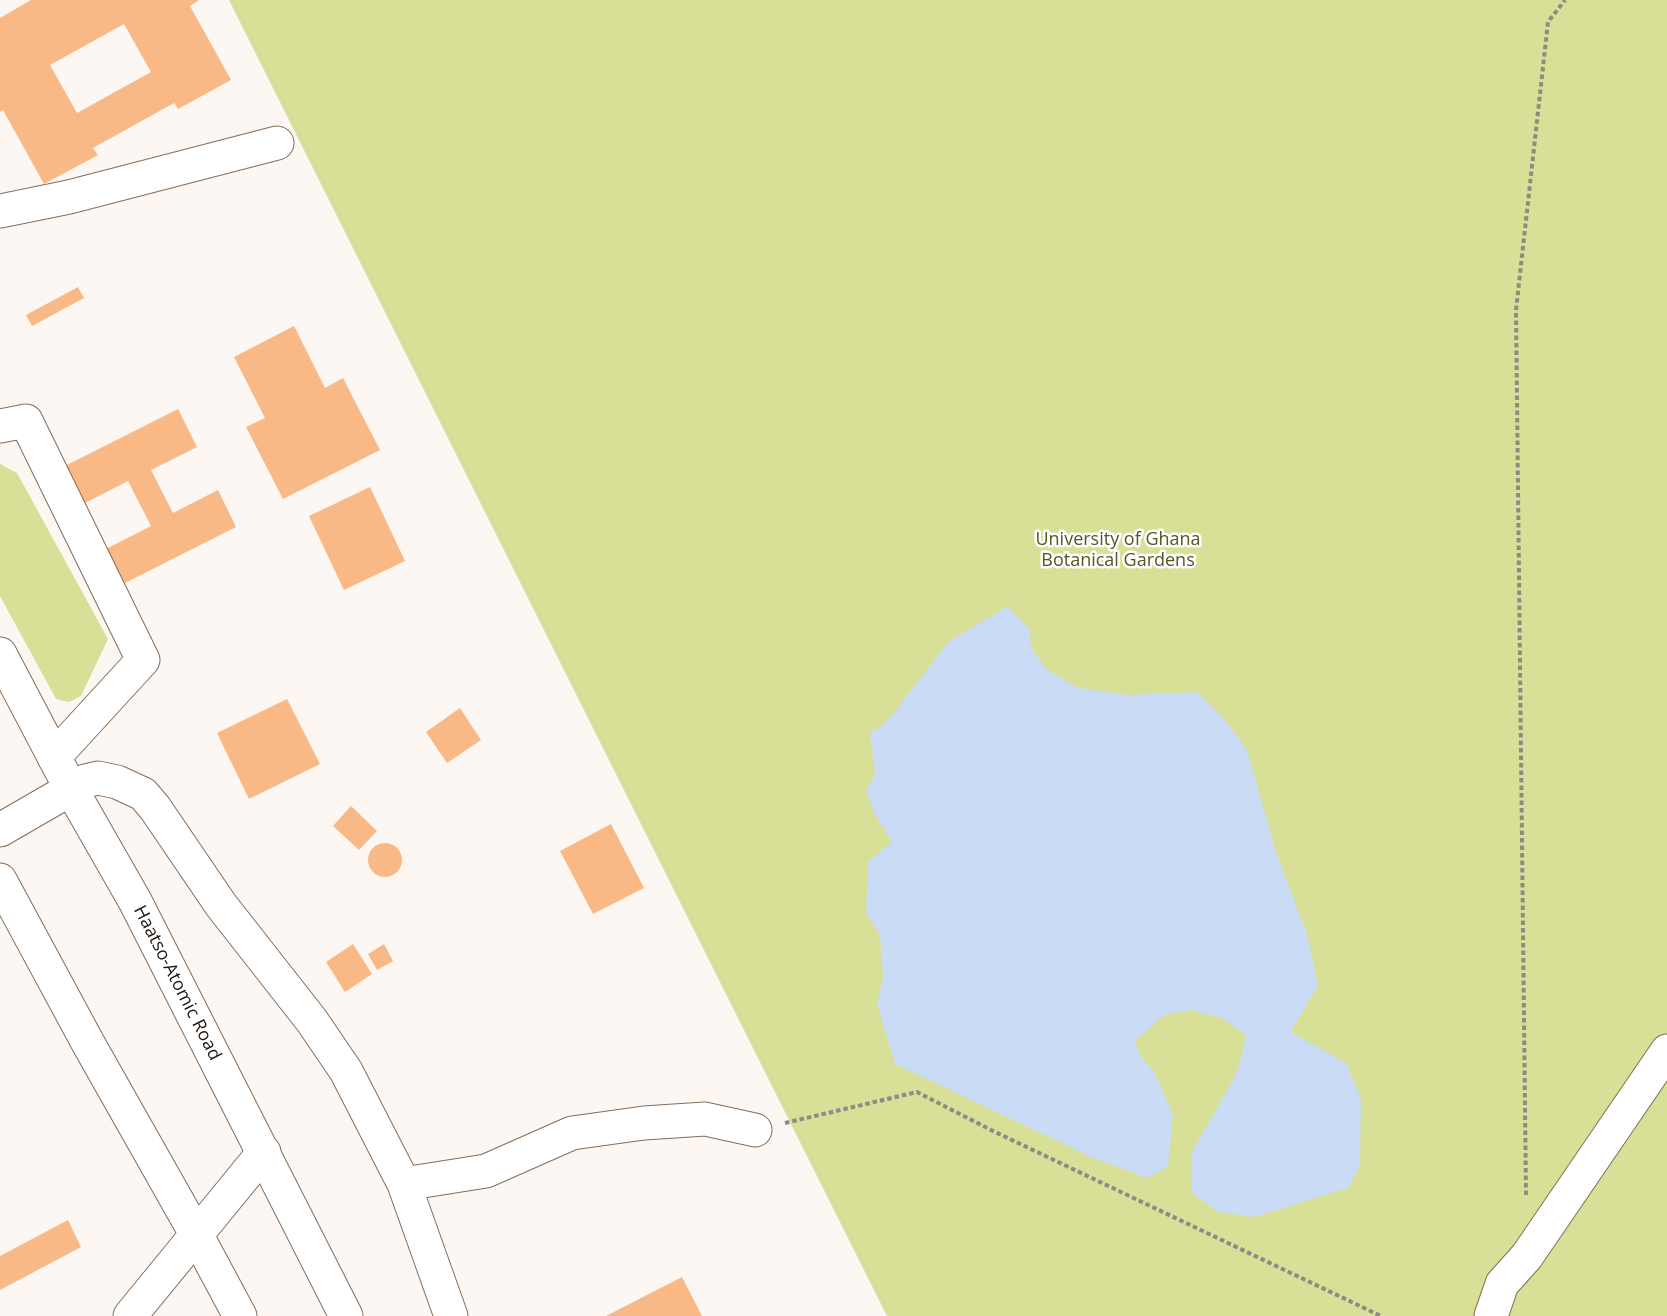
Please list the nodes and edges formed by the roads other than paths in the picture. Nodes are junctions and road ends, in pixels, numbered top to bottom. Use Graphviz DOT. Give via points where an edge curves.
graph roads {
  1 [pos="277,143"];
  2 [pos="0,211"];
  3 [pos="0,426"];
  4 [pos="0,654"];
  5 [pos="54,757"];
  6 [pos="71,789"];
  7 [pos="0,830"];
  8 [pos="0,880"];
  9 [pos="1667,1051"];
  10 [pos="755,1130"];
  11 [pos="264,1152"];
  12 [pos="404,1184"];
  13 [pos="196,1234"];
  14 [pos="130,1316"];
  15 [pos="240,1316"];
  16 [pos="346,1316"];
  17 [pos="451,1316"];
  18 [pos="1491,1316"];
  1 -- 2 [label="main road"];
  3 -- 5 [label="main road" via="26,421 143,660"];
  4 -- 5 [label="main road, Haatso-Atomic Road"];
  5 -- 6 [label="main road, Haatso-Atomic Road"];
  6 -- 7 [label="main road"];
  6 -- 11 [label="main road, Haatso-Atomic Road" via="135,901"];
  6 -- 12 [label="main road" via="98,778 117,782 149,801 221,905 346,1071"];
  8 -- 13 [label="main road"];
  9 -- 18 [label="main road" via="1527,1257 1502,1284"];
  10 -- 12 [label="main road" via="705,1119 572,1133 486,1171"];
  11 -- 13 [label="main road"];
  11 -- 16 [label="main road, Haatso-Atomic Road"];
  12 -- 17 [label="main road"];
  13 -- 14 [label="main road"];
  13 -- 15 [label="main road"];
}
